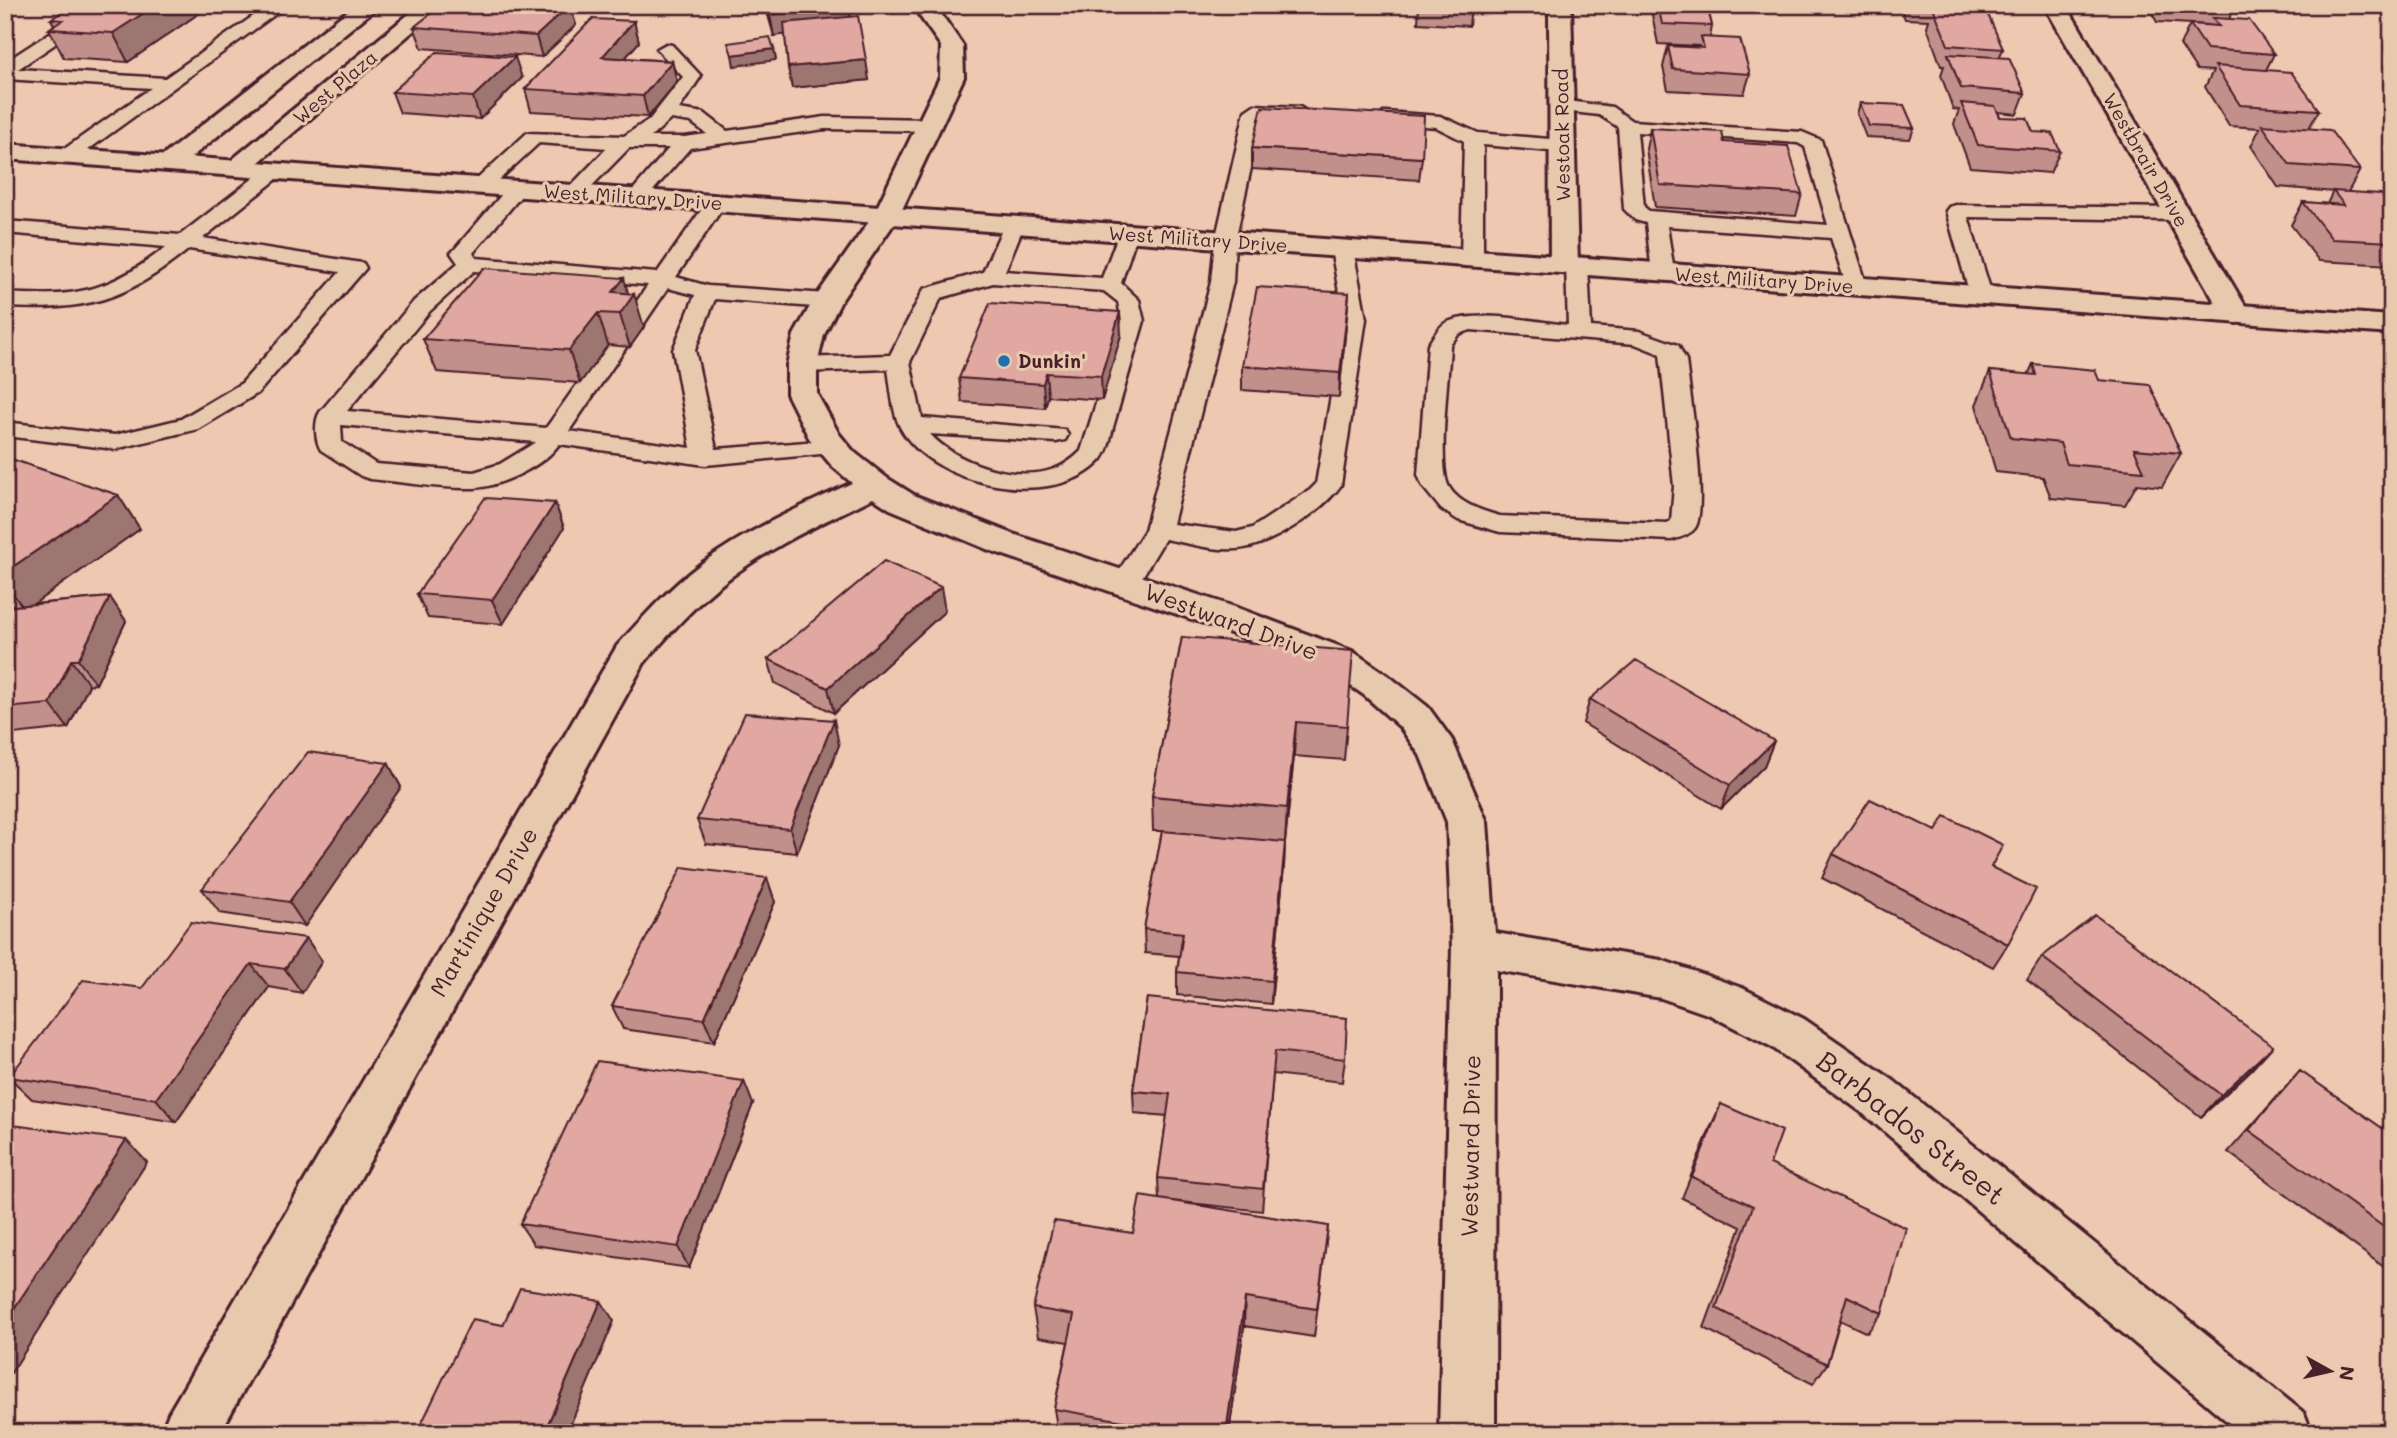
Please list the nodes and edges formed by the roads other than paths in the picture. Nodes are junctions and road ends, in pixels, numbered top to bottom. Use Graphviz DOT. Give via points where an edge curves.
graph roads {
  1 [pos="105,5"];
  2 [pos="280,5"];
  3 [pos="369,5"];
  4 [pos="433,5"];
  5 [pos="923,5"];
  6 [pos="1560,5"];
  7 [pos="2055,5"];
  8 [pos="666,49"];
  9 [pos="294,64"];
  10 [pos="358,68"];
  11 [pos="5,72"];
  12 [pos="169,84"];
  13 [pos="1561,106"];
  14 [pos="665,112"];
  15 [pos="1320,115"];
  16 [pos="1360,117"];
  17 [pos="930,125"];
  18 [pos="1627,126"];
  19 [pos="724,138"];
  20 [pos="1474,138"];
  21 [pos="624,142"];
  22 [pos="684,143"];
  23 [pos="1562,146"];
  24 [pos="5,151"];
  25 [pos="67,156"];
  26 [pos="169,163"];
  27 [pos="237,168"];
  28 [pos="275,171"];
  29 [pos="481,186"];
  30 [pos="517,189"];
  31 [pos="574,193"];
  32 [pos="637,197"];
  33 [pos="716,204"];
  34 [pos="2178,214"];
  35 [pos="886,216"];
  36 [pos="1656,219"];
  37 [pos="1014,225"];
  38 [pos="5,227"];
  39 [pos="1840,232"];
  40 [pos="1127,234"];
  41 [pos="1225,241"];
  42 [pos="185,242"];
  43 [pos="1342,249"];
  44 [pos="1472,258"];
  45 [pos="469,264"];
  46 [pos="1571,265"];
  47 [pos="1663,272"];
  48 [pos="992,276"];
  49 [pos="664,280"];
  50 [pos="1110,285"];
  51 [pos="1856,286"];
  52 [pos="707,292"];
  53 [pos="1981,295"];
  54 [pos="5,300"];
  55 [pos="827,300"];
  56 [pos="2236,314"];
  57 [pos="2392,325"];
  58 [pos="631,326"];
  59 [pos="1580,332"];
  60 [pos="616,346"];
  61 [pos="898,362"];
  62 [pos="802,365"];
  63 [pos="328,417"];
  64 [pos="911,425"];
  65 [pos="5,429"];
  66 [pos="1056,435"];
  67 [pos="554,436"];
  68 [pos="833,447"];
  69 [pos="705,457"];
  70 [pos="875,485"];
  71 [pos="1158,530"];
  72 [pos="1125,583"];
  73 [pos="1474,948"];
  74 [pos="189,1433"];
  75 [pos="1467,1433"];
  76 [pos="2284,1433"];
  1 -- 11 [label="lane"];
  2 -- 12 [label="lane"];
  3 -- 9 [label="street, West Plaza"];
  4 -- 10 [label="street, West Plaza"];
  5 -- 17 [label="street, Westward Drive" via="952,46 952,77"];
  6 -- 13 [label="street, Westoak Road"];
  7 -- 34 [label="street, Westbrair Drive"];
  8 -- 14 [label="lane" via="692,76"];
  9 -- 10 [label="street"];
  9 -- 26 [label="street, West Plaza"];
  10 -- 27 [label="street, West Plaza"];
  11 -- 12 [label="lane"];
  12 -- 25 [label="lane"];
  13 -- 18 [label="lane" via="1609,112"];
  13 -- 23 [label="street, Westoak Road"];
  14 -- 19 [label="lane" via="697,117"];
  14 -- 21 [label="lane" via="640,136"];
  15 -- 41 [label="lane" via="1254,111"];
  16 -- 20 [label="lane" via="1440,122"];
  17 -- 19 [label="lane" via="825,123"];
  17 -- 35 [label="street, Westward Drive"];
  18 -- 36 [label="lane" via="1634,209"];
  18 -- 39 [label="lane" via="1802,138 1814,144"];
  19 -- 22 [label="lane"];
  20 -- 23 [label="lane"];
  20 -- 44 [label="lane"];
  21 -- 22 [label="lane"];
  21 -- 29 [label="lane" via="534,137"];
  21 -- 31 [label="lane"];
  22 -- 32 [label="lane"];
  23 -- 46 [label="street, Westoak Road"];
  24 -- 25 [label="street, West Military Drive"];
  25 -- 26 [label="street, West Military Drive"];
  26 -- 27 [label="street, West Military Drive"];
  27 -- 28 [label="street, West Military Drive"];
  28 -- 29 [label="street, West Military Drive"];
  28 -- 42 [label="lane"];
  29 -- 30 [label="street, West Military Drive"];
  30 -- 31 [label="street, West Military Drive"];
  30 -- 45 [label="lane" via="462,253"];
  31 -- 32 [label="street, West Military Drive"];
  32 -- 33 [label="street, West Military Drive"];
  33 -- 35 [label="street, West Military Drive"];
  33 -- 49 [label="lane"];
  34 -- 53 [label="lane" via="1956,211"];
  34 -- 56 [label="street, Westbrair Drive"];
  35 -- 37 [label="street, West Military Drive"];
  35 -- 55 [label="street, Westward Drive"];
  36 -- 39 [label="lane"];
  36 -- 47 [label="lane"];
  37 -- 40 [label="street, West Military Drive"];
  37 -- 48 [label="lane"];
  38 -- 42 [label="lane"];
  39 -- 51 [label="lane"];
  40 -- 41 [label="street, West Military Drive"];
  40 -- 50 [label="lane"];
  41 -- 43 [label="street, West Military Drive"];
  41 -- 71 [label="lane" via="1222,282"];
  42 -- 54 [label="lane" via="145,275 100,297 44,303"];
  42 -- 65 [label="lane" via="355,268 250,388 189,424 115,442"];
  43 -- 44 [label="street, West Military Drive"];
  43 -- 71 [label="lane" via="1355,319 1328,485 1319,496 1261,534 1236,541"];
  44 -- 46 [label="street, West Military Drive"];
  45 -- 49 [label="lane"];
  45 -- 63 [label="lane" via="422,306"];
  46 -- 47 [label="street, West Military Drive"];
  46 -- 59 [label="lane"];
  47 -- 51 [label="street, West Military Drive"];
  48 -- 50 [label="lane"];
  48 -- 61 [label="lane" via="932,294"];
  49 -- 52 [label="lane"];
  49 -- 58 [label="lane"];
  50 -- 64 [label="lane" via="1128,300 1133,321 1093,454 1082,467 1045,479 999,478 930,448"];
  51 -- 53 [label="street, West Military Drive"];
  52 -- 55 [label="lane"];
  52 -- 69 [label="lane" via="684,349"];
  53 -- 56 [label="street, West Military Drive"];
  55 -- 62 [label="street, Westward Drive" via="809,335"];
  56 -- 57 [label="street, West Military Drive"];
  59 -- 59 [label="lane" via="1481,323 1451,329 1439,345 1431,475 1437,493 1476,518 1500,524 1671,532 1684,525 1688,486 1670,350 1639,338"];
  60 -- 67 [label="lane"];
  61 -- 62 [label="lane"];
  61 -- 64 [label="lane"];
  62 -- 68 [label="street, Westward Drive" via="802,394"];
  63 -- 67 [label="lane"];
  63 -- 67 [label="lane" via="330,445 370,471 475,480 542,451"];
  64 -- 66 [label="lane"];
  67 -- 69 [label="lane"];
  68 -- 69 [label="lane"];
  68 -- 70 [label="street, Westward Drive"];
  70 -- 72 [label="street, Westward Drive" via="902,502 1001,542"];
  70 -- 74 [label="street, Martinique Drive" via="784,527 714,572 629,655"];
  71 -- 72 [label="lane"];
  72 -- 73 [label="street, Westward Drive" via="1339,660 1415,717 1438,750 1467,822"];
  73 -- 75 [label="street, Westward Drive"];
  73 -- 76 [label="street, Barbados Street" via="1661,979 1726,1001 1788,1033 1877,1096"];
}
